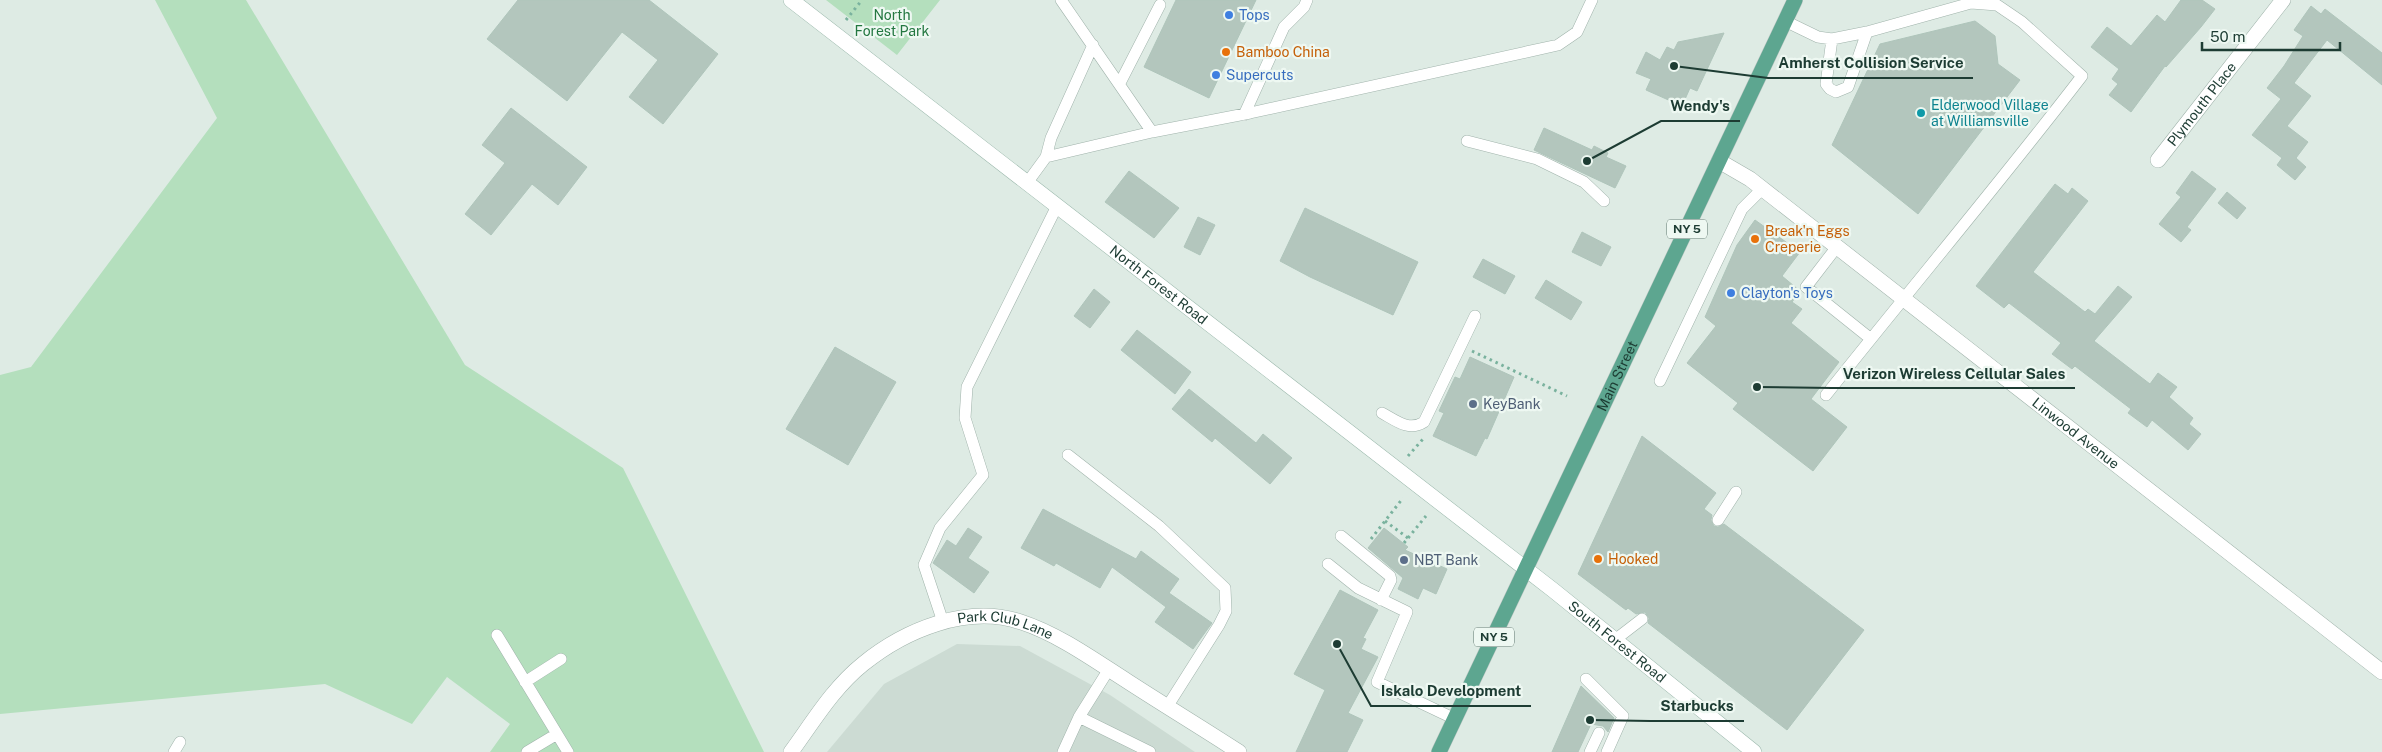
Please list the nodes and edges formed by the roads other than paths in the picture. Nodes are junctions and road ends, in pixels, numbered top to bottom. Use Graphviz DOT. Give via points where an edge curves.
graph roads {
  1 [pos="791,0"];
  2 [pos="1060,0"];
  3 [pos="1307,0"];
  4 [pos="1592,0"];
  5 [pos="1795,0"];
  6 [pos="2283,0"];
  7 [pos="1160,5"];
  8 [pos="1785,21"];
  9 [pos="1868,32"];
  10 [pos="1832,39"];
  11 [pos="1093,45"];
  12 [pos="1120,83"];
  13 [pos="1244,115"];
  14 [pos="1152,132"];
  15 [pos="1467,141"];
  16 [pos="1046,157"];
  17 [pos="2158,160"];
  18 [pos="1719,161"];
  19 [pos="1027,183"];
  20 [pos="1762,189"];
  21 [pos="1604,201"];
  22 [pos="1057,206"];
  23 [pos="1836,248"];
  24 [pos="1901,299"];
  25 [pos="1475,316"];
  26 [pos="1871,339"];
  27 [pos="1660,382"];
  28 [pos="1826,395"];
  29 [pos="1382,413"];
  30 [pos="1068,455"];
  31 [pos="1736,492"];
  32 [pos="1718,520"];
  33 [pos="1341,536"];
  34 [pos="1328,564"];
  35 [pos="1526,569"];
  36 [pos="1381,600"];
  37 [pos="1642,619"];
  38 [pos="943,622"];
  39 [pos="497,635"];
  40 [pos="1616,639"];
  41 [pos="561,659"];
  42 [pos="1109,670"];
  43 [pos="2382,672"];
  44 [pos="1586,679"];
  45 [pos="525,682"];
  46 [pos="1167,707"];
  47 [pos="1079,717"];
  48 [pos="1455,719"];
  49 [pos="1599,733"];
  50 [pos="557,734"];
  51 [pos="527,752"];
  52 [pos="568,752"];
  53 [pos="791,752"];
  54 [pos="1062,752"];
  55 [pos="1150,752"];
  56 [pos="1239,752"];
  57 [pos="1439,752"];
  58 [pos="1590,752"];
  59 [pos="1607,752"];
  60 [pos="1754,752"];
  1 -- 19 [label="street, North Forest Road"];
  2 -- 11 [label="lane"];
  3 -- 13 [label="lane" via="1284,27"];
  4 -- 13 [label="lane" via="1577,32 1558,45"];
  5 -- 8 [label="main road, Main Street / NY 5"];
  6 -- 17 [label="street, Plymouth Place"];
  7 -- 12 [label="lane"];
  8 -- 10 [label="lane"];
  8 -- 18 [label="main road, Main Street / NY 5"];
  9 -- 10 [label="lane"];
  9 -- 10 [label="lane" via="1848,87 1836,92 1826,84"];
  9 -- 24 [label="lane" via="1971,3 1997,5 2022,22 2082,76"];
  11 -- 12 [label="lane"];
  11 -- 16 [label="lane" via="1051,138"];
  12 -- 14 [label="lane"];
  13 -- 14 [label="lane"];
  14 -- 16 [label="lane"];
  15 -- 21 [label="lane" via="1537,158 1584,182"];
  16 -- 19 [label="lane"];
  18 -- 20 [label="street, Linwood Avenue"];
  18 -- 35 [label="main road, Main Street / NY 5"];
  19 -- 22 [label="street, North Forest Road"];
  20 -- 23 [label="street, Linwood Avenue"];
  20 -- 27 [label="lane" via="1742,209"];
  22 -- 35 [label="street, North Forest Road"];
  22 -- 38 [label="lane" via="967,387 964,418 983,475 940,528 924,564"];
  23 -- 24 [label="street, Linwood Avenue"];
  23 -- 26 [label="lane" via="1806,287"];
  24 -- 26 [label="lane"];
  24 -- 43 [label="street, Linwood Avenue"];
  25 -- 29 [label="lane" via="1424,422 1411,427"];
  26 -- 28 [label="lane"];
  30 -- 46 [label="lane" via="1159,526 1225,588 1226,611 1219,626"];
  31 -- 32 [label="lane"];
  33 -- 36 [label="lane" via="1390,576"];
  34 -- 36 [label="lane" via="1358,588"];
  35 -- 40 [label="street, South Forest Road"];
  35 -- 48 [label="main road, Main Street / NY 5"];
  36 -- 48 [label="lane" via="1407,612 1377,682"];
  37 -- 40 [label="lane"];
  38 -- 42 [label="street, Park Club Lane" via="970,617 1019,621 1040,629"];
  38 -- 53 [label="street, Park Club Lane" via="891,644 862,665 836,690"];
  39 -- 45 [label="lane"];
  40 -- 60 [label="street, South Forest Road"];
  41 -- 45 [label="lane"];
  42 -- 46 [label="street, Park Club Lane"];
  42 -- 47 [label="lane"];
  44 -- 59 [label="lane" via="1623,716"];
  45 -- 50 [label="lane"];
  46 -- 56 [label="street, Park Club Lane"];
  47 -- 54 [label="lane"];
  47 -- 55 [label="lane"];
  48 -- 57 [label="main road, Main Street / NY 5"];
  49 -- 58 [label="lane"];
  50 -- 51 [label="lane"];
  50 -- 52 [label="lane"];
}
